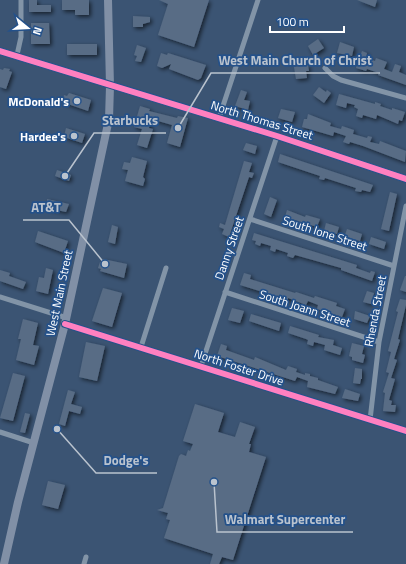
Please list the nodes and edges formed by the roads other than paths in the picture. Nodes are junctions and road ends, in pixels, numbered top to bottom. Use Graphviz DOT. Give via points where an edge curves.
graph roads {
  1 [pos="21,0"];
  2 [pos="108,0"];
  3 [pos="258,0"];
  4 [pos="0,51"];
  5 [pos="17,55"];
  6 [pos="325,68"];
  7 [pos="110,86"];
  8 [pos="406,98"];
  9 [pos="219,118"];
  10 [pos="277,136"];
  11 [pos="406,179"];
  12 [pos="406,206"];
  13 [pos="250,219"];
  14 [pos="394,266"];
  15 [pos="166,268"];
  16 [pos="225,292"];
  17 [pos="0,296"];
  18 [pos="66,321"];
  19 [pos="379,342"];
  20 [pos="141,347"];
  21 [pos="200,366"];
  22 [pos="370,420"];
  23 [pos="406,431"];
  24 [pos="0,432"];
  25 [pos="34,443"];
  26 [pos="86,557"];
  27 [pos="4,564"];
  28 [pos="84,564"];
  1 -- 5 [label="street" via="21,37"];
  2 -- 7 [label="main road, West Main Street"];
  3 -- 9 [label="street"];
  4 -- 5 [label="street, North Thomas Street"];
  5 -- 7 [label="street, North Thomas Street"];
  6 -- 8 [label="street" via="340,80"];
  7 -- 9 [label="street, North Thomas Street"];
  7 -- 18 [label="main road, West Main Street" via="109,118"];
  9 -- 10 [label="street, North Thomas Street"];
  10 -- 11 [label="street, North Thomas Street"];
  10 -- 13 [label="street, Danny Street"];
  12 -- 14 [label="street, Rhenda Street"];
  13 -- 14 [label="street, South Ione Street"];
  13 -- 16 [label="street, Danny Street"];
  14 -- 19 [label="street, Rhenda Street"];
  15 -- 20 [label="street"];
  16 -- 19 [label="street, South Joann Street"];
  16 -- 21 [label="street, Danny Street"];
  17 -- 18 [label="street, North Foster Drive"];
  18 -- 20 [label="street, North Foster Drive"];
  18 -- 25 [label="main road, West Main Street"];
  19 -- 22 [label="street, Rhenda Street"];
  20 -- 21 [label="street, North Foster Drive"];
  21 -- 22 [label="street, North Foster Drive"];
  22 -- 23 [label="street, North Foster Drive"];
  24 -- 25 [label="street"];
  25 -- 27 [label="main road, West Main Street"];
  26 -- 28 [label="street"];
}
